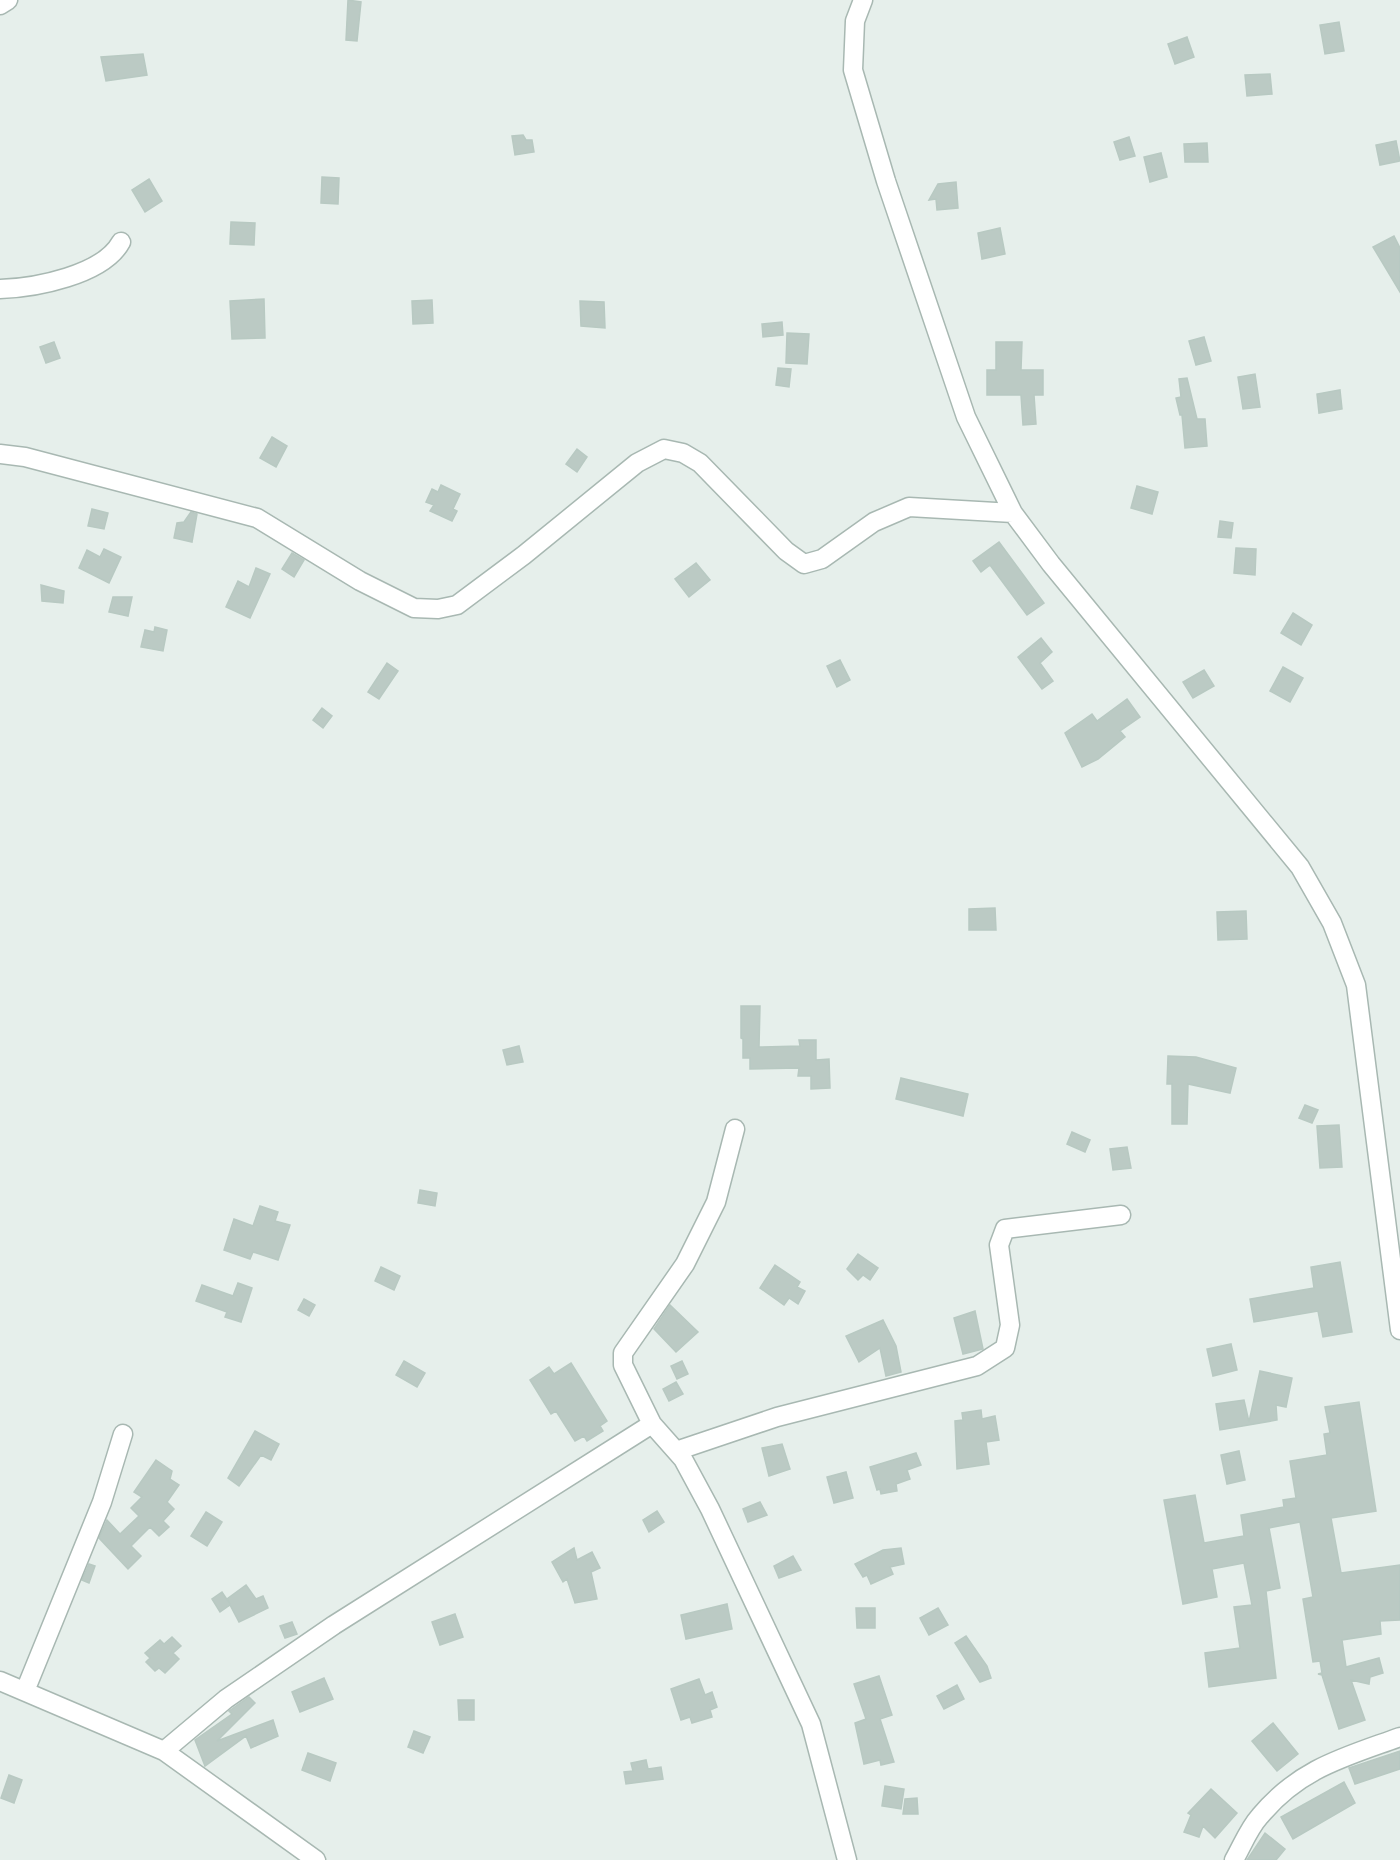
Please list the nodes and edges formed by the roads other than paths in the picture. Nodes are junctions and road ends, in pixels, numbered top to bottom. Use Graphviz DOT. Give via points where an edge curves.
graph roads {
  1 [pos="8,0"];
  2 [pos="863,0"];
  3 [pos="0,5"];
  4 [pos="121,242"];
  5 [pos="0,289"];
  6 [pos="0,454"];
  7 [pos="1012,513"];
  8 [pos="735,1129"];
  9 [pos="1121,1215"];
  10 [pos="1400,1330"];
  11 [pos="652,1424"];
  12 [pos="123,1434"];
  13 [pos="676,1451"];
  14 [pos="0,1681"];
  15 [pos="25,1691"];
  16 [pos="1400,1737"];
  17 [pos="164,1751"];
  18 [pos="316,1860"];
  19 [pos="847,1860"];
  20 [pos="1234,1860"];
  1 -- 3 [label="street"];
  2 -- 7 [label="street" via="855,21 853,70 966,417"];
  4 -- 5 [label="street" via="116,252 63,280"];
  6 -- 7 [label="street" via="25,457 257,518 360,581 414,608 457,605 637,463 664,449 683,453 700,463 786,551 804,564 822,559 874,522 909,507"];
  7 -- 10 [label="street" via="1300,867 1332,923 1356,985"];
  8 -- 11 [label="street" via="716,1202 685,1264 623,1353 623,1365"];
  9 -- 13 [label="street" via="1005,1229 999,1245 1010,1325 1007,1340 1005,1348 976,1366 777,1417"];
  11 -- 13 [label="street"];
  11 -- 17 [label="street" via="334,1625 226,1698"];
  12 -- 15 [label="street" via="102,1502"];
  13 -- 19 [label="street" via="715,1520 810,1724"];
  14 -- 15 [label="street"];
  15 -- 17 [label="street"];
  16 -- 20 [label="street" via="1318,1767 1287,1788 1259,1817"];
  17 -- 18 [label="street"];
}
